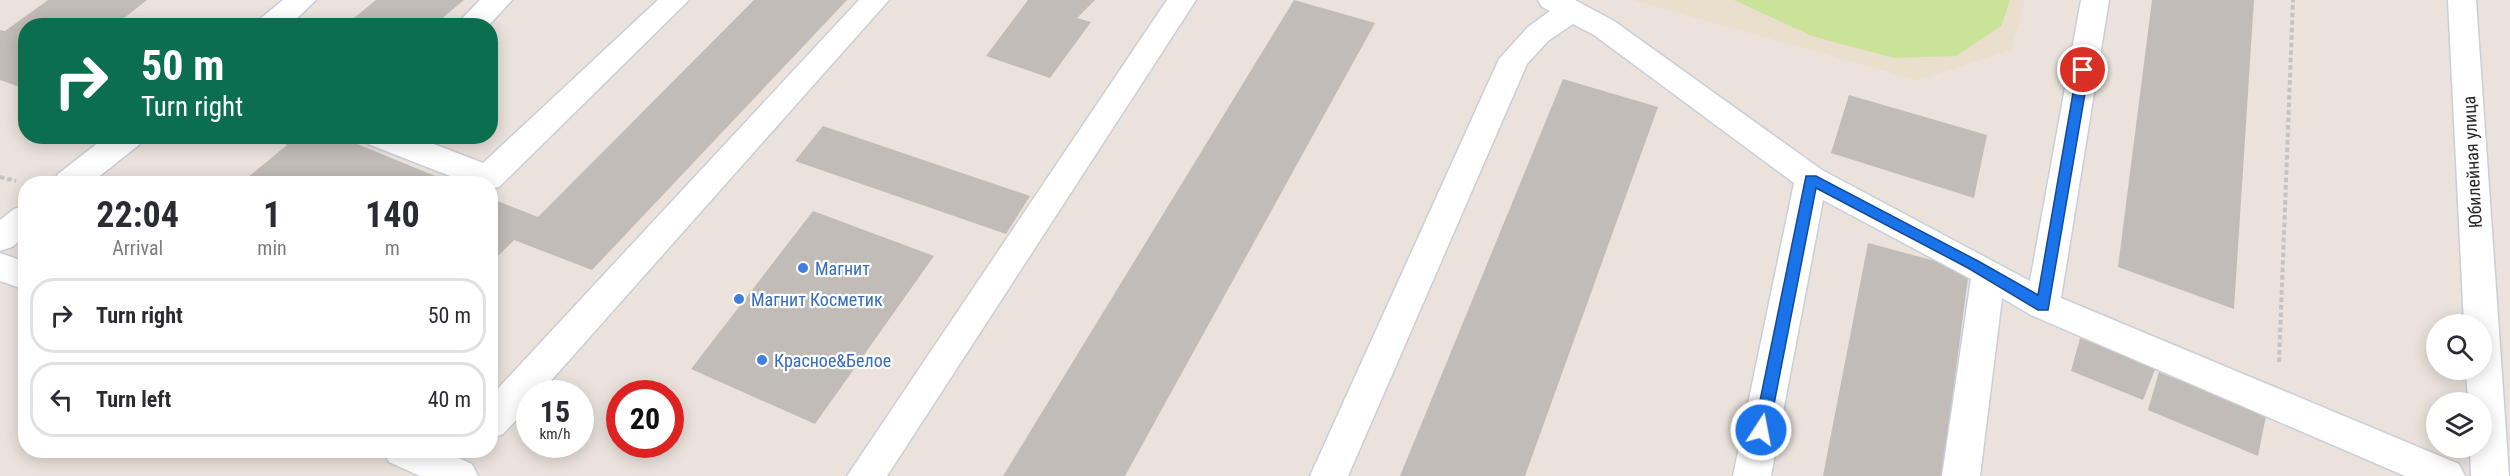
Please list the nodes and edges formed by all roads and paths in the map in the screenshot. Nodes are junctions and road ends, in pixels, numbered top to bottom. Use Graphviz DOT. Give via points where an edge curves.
graph roads {
  1 [pos="302,0"];
  2 [pos="498,0"];
  3 [pos="675,0"];
  4 [pos="875,0"];
  5 [pos="1182,0"];
  6 [pos="2095,0"];
  7 [pos="2293,0"];
  8 [pos="2462,0"];
  9 [pos="1562,5"];
  10 [pos="280,18"];
  11 [pos="478,18"];
  12 [pos="119,144"];
  13 [pos="400,144"];
  14 [pos="78,176"];
  15 [pos="483,176"];
  16 [pos="490,176"];
  17 [pos="0,177"];
  18 [pos="1811,179"];
  19 [pos="18,181"];
  20 [pos="18,224"];
  21 [pos="0,238"];
  22 [pos="0,266"];
  23 [pos="18,274"];
  24 [pos="1988,275"];
  25 [pos="2043,305"];
  26 [pos="2278,405"];
  27 [pos="498,414"];
  28 [pos="431,458"];
  29 [pos="457,465"];
  30 [pos="866,476"];
  31 [pos="1329,476"];
  32 [pos="1752,476"];
  33 [pos="1961,476"];
  34 [pos="2446,476"];
  35 [pos="2490,476"];
  1 -- 10 [label="street"];
  2 -- 11 [label="street"];
  3 -- 16 [label="street"];
  4 -- 27 [label="street"];
  5 -- 30 [label="street"];
  6 -- 25 [label="street"];
  7 -- 26 [label="path"];
  8 -- 35 [label="street, Юбилейная улица"];
  9 -- 18 [label="street" via="1604,28"];
  9 -- 31 [label="street" via="1514,59"];
  12 -- 14 [label="street"];
  13 -- 15 [label="street"];
  17 -- 19 [label="path"];
  18 -- 24 [label="street"];
  18 -- 32 [label="street"];
  20 -- 21 [label="street"];
  22 -- 23 [label="street"];
  24 -- 25 [label="street"];
  24 -- 33 [label="street"];
  25 -- 26 [label="street"];
  26 -- 34 [label="street"];
  28 -- 29 [label="street"];
}
